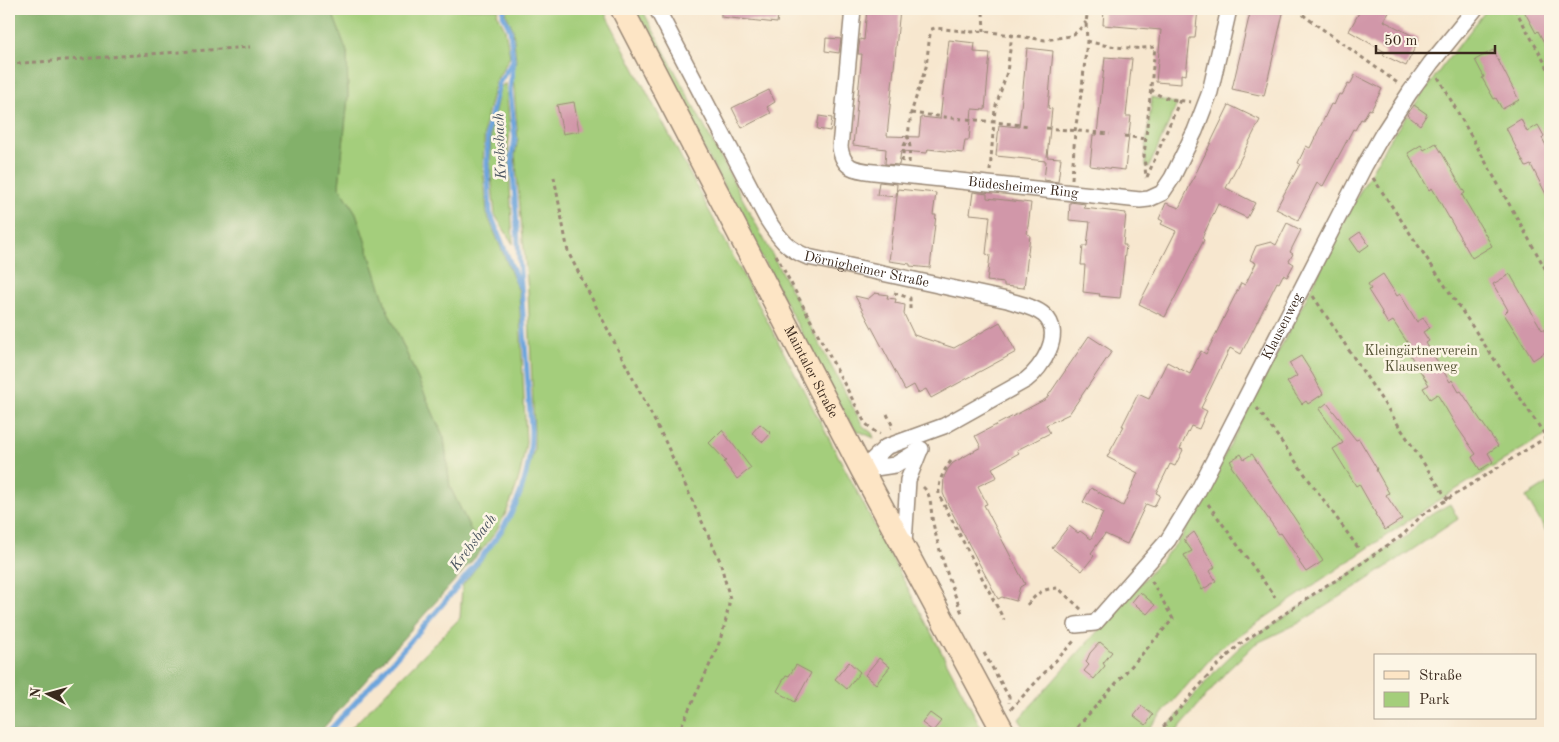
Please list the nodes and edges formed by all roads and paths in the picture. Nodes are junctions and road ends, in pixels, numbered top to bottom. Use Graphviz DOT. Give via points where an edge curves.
graph roads {
  1 [pos="622,9"];
  2 [pos="657,9"];
  3 [pos="853,9"];
  4 [pos="1088,9"];
  5 [pos="1229,9"];
  6 [pos="1298,9"];
  7 [pos="1475,9"];
  8 [pos="1515,9"];
  9 [pos="983,12"];
  10 [pos="1086,22"];
  11 [pos="984,31"];
  12 [pos="1012,35"];
  13 [pos="1087,41"];
  14 [pos="250,47"];
  15 [pos="1431,63"];
  16 [pos="9,64"];
  17 [pos="1550,72"];
  18 [pos="1151,88"];
  19 [pos="1410,92"];
  20 [pos="911,113"];
  21 [pos="962,119"];
  22 [pos="967,119"];
  23 [pos="993,122"];
  24 [pos="1030,126"];
  25 [pos="1046,128"];
  26 [pos="1075,131"];
  27 [pos="1110,134"];
  28 [pos="908,136"];
  29 [pos="1124,136"];
  30 [pos="1146,138"];
  31 [pos="910,160"];
  32 [pos="1365,166"];
  33 [pos="990,167"];
  34 [pos="900,175"];
  35 [pos="1072,175"];
  36 [pos="554,177"];
  37 [pos="778,260"];
  38 [pos="1550,277"];
  39 [pos="1304,284"];
  40 [pos="893,292"];
  41 [pos="910,308"];
  42 [pos="1248,396"];
  43 [pos="887,414"];
  44 [pos="944,426"];
  45 [pos="1548,437"];
  46 [pos="883,440"];
  47 [pos="920,450"];
  48 [pos="951,461"];
  49 [pos="862,470"];
  50 [pos="908,480"];
  51 [pos="1198,491"];
  52 [pos="1448,500"];
  53 [pos="904,549"];
  54 [pos="1359,550"];
  55 [pos="1144,568"];
  56 [pos="1275,596"];
  57 [pos="1027,605"];
  58 [pos="965,619"];
  59 [pos="1004,620"];
  60 [pos="1087,624"];
  61 [pos="983,650"];
  62 [pos="678,733"];
  63 [pos="1004,733"];
  64 [pos="1072,733"];
  65 [pos="1158,733"];
  1 -- 49 [label="main road, Maintaler Straße"];
  2 -- 44 [label="street, Dörnigheimer Straße" via="767,219 788,246 808,257 1007,300 1044,315 1049,321 1052,334 1050,348 1034,374"];
  3 -- 34 [label="street, Büdesheimer Ring" via="841,155 856,170"];
  4 -- 10 [label="path"];
  5 -- 34 [label="street, Büdesheimer Ring" via="1210,92 1196,131 1172,178 1162,193 1155,197 1140,200"];
  6 -- 19 [label="path"];
  7 -- 15 [label="street, Klausenweg"];
  8 -- 17 [label="path"];
  9 -- 11 [label="path"];
  10 -- 12 [label="path" via="1078,32 1058,39"];
  10 -- 13 [label="path"];
  11 -- 12 [label="path"];
  11 -- 20 [label="path" via="932,29 926,67"];
  12 -- 23 [label="path" via="1007,72"];
  13 -- 18 [label="path" via="1140,49 1155,47"];
  13 -- 26 [label="path"];
  14 -- 16 [label="path"];
  15 -- 19 [label="street, Klausenweg"];
  15 -- 38 [label="path"];
  18 -- 30 [label="path"];
  18 -- 30 [label="path" via="1156,94 1182,101 1146,178"];
  19 -- 32 [label="street, Klausenweg"];
  20 -- 21 [label="path"];
  20 -- 28 [label="path"];
  22 -- 23 [label="path"];
  23 -- 24 [label="path"];
  23 -- 33 [label="path"];
  25 -- 26 [label="path"];
  26 -- 27 [label="path"];
  26 -- 35 [label="path"];
  28 -- 31 [label="path"];
  28 -- 34 [label="path"];
  29 -- 30 [label="path"];
  32 -- 39 [label="street, Klausenweg"];
  32 -- 45 [label="path"];
  36 -- 62 [label="path" via="568,252 666,441 720,561 730,599 717,649"];
  37 -- 46 [label="path" via="865,423"];
  39 -- 42 [label="street, Klausenweg"];
  39 -- 52 [label="path"];
  40 -- 41 [label="path" via="910,298"];
  42 -- 51 [label="street, Klausenweg"];
  42 -- 54 [label="path"];
  43 -- 46 [label="path" via="893,427"];
  44 -- 46 [label="street, Dörnigheimer Straße"];
  44 -- 47 [label="street, Dörnigheimer Straße"];
  45 -- 52 [label="path"];
  46 -- 49 [label="street, Dörnigheimer Straße"];
  47 -- 49 [label="street, Dörnigheimer Straße" via="895,465"];
  47 -- 50 [label="street, Dörnigheimer Straße"];
  48 -- 59 [label="path" via="943,473 939,495"];
  49 -- 53 [label="main road, Maintaler Straße"];
  50 -- 53 [label="street, Dörnigheimer Straße"];
  50 -- 58 [label="path" via="925,488 930,495 939,552"];
  51 -- 55 [label="street, Klausenweg" via="1178,527"];
  51 -- 56 [label="path"];
  52 -- 65 [label="path" via="1422,514 1404,534 1240,644"];
  53 -- 63 [label="main road, Maintaler Straße"];
  55 -- 60 [label="street, Klausenweg"];
  55 -- 64 [label="path" via="1172,619"];
  57 -- 60 [label="path" via="1047,588 1058,588"];
  60 -- 61 [label="path" via="1008,713 1009,698"];
}
